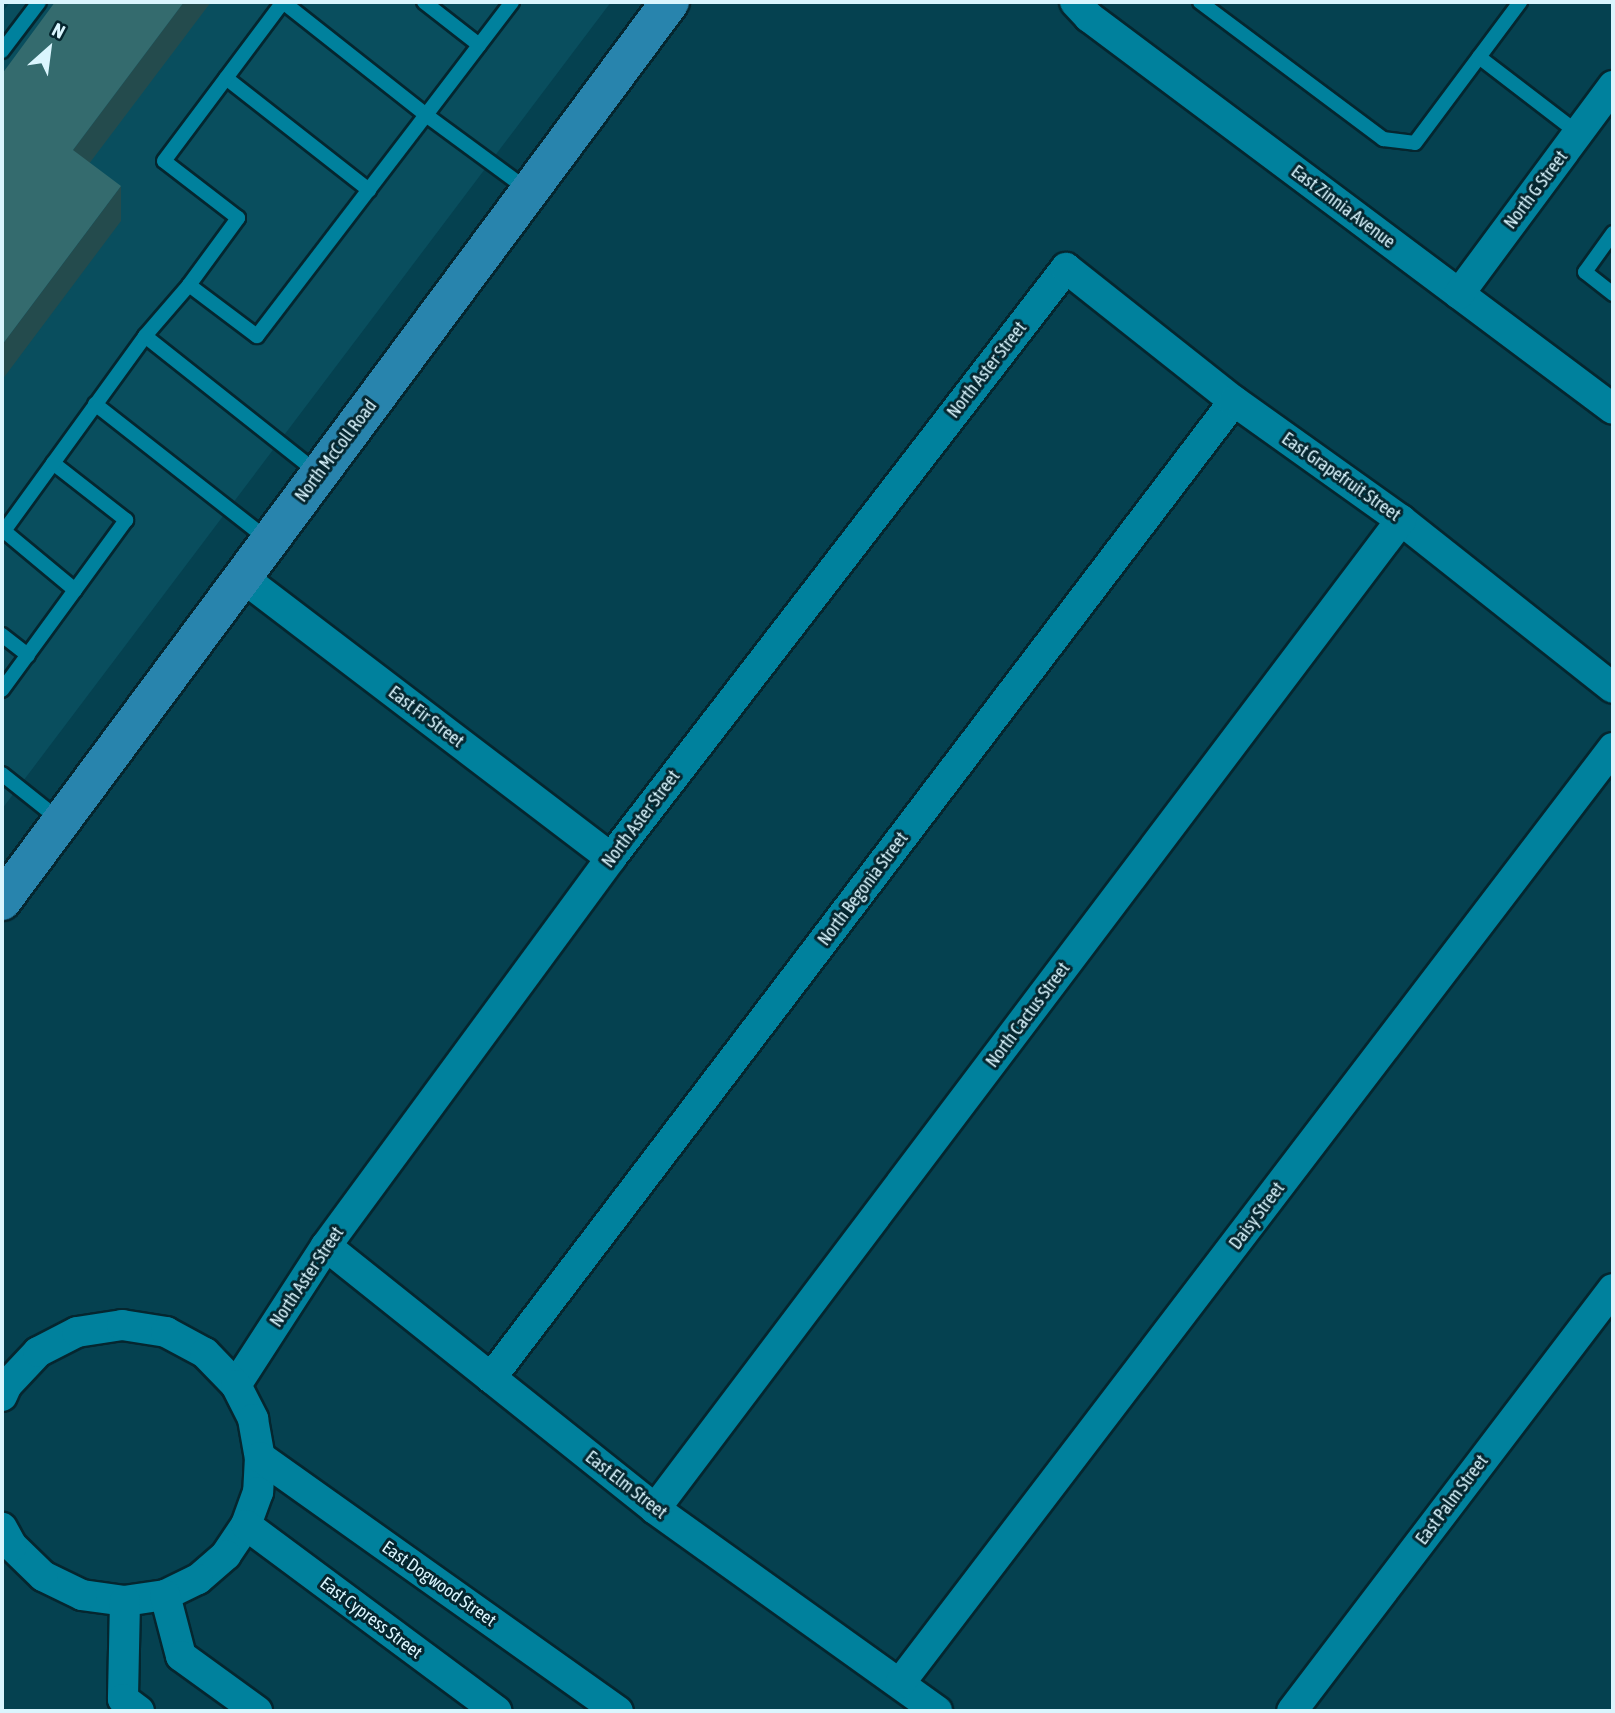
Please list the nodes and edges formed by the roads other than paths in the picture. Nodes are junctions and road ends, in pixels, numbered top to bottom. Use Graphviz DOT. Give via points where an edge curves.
graph roads {
  1 [pos="39,2"];
  2 [pos="283,2"];
  3 [pos="424,2"];
  4 [pos="512,2"];
  5 [pos="670,2"];
  6 [pos="1200,2"];
  7 [pos="1520,2"];
  8 [pos="1080,4"];
  9 [pos="479,45"];
  10 [pos="2,51"];
  11 [pos="1479,57"];
  12 [pos="226,78"];
  13 [pos="1613,86"];
  14 [pos="426,114"];
  15 [pos="1578,133"];
  16 [pos="369,190"];
  17 [pos="529,191"];
  18 [pos="1613,233"];
  19 [pos="1066,268"];
  20 [pos="189,285"];
  21 [pos="1459,294"];
  22 [pos="1613,294"];
  23 [pos="145,336"];
  24 [pos="1234,401"];
  25 [pos="95,404"];
  26 [pos="1613,409"];
  27 [pos="53,463"];
  28 [pos="319,474"];
  29 [pos="1401,520"];
  30 [pos="3,530"];
  31 [pos="269,541"];
  32 [pos="242,577"];
  33 [pos="75,590"];
  34 [pos="2,635"];
  35 [pos="28,655"];
  36 [pos="1613,688"];
  37 [pos="2,690"];
  38 [pos="1613,748"];
  39 [pos="2,774"];
  40 [pos="61,821"];
  41 [pos="611,858"];
  42 [pos="2,901"];
  43 [pos="326,1246"];
  44 [pos="1613,1289"];
  45 [pos="491,1378"];
  46 [pos="236,1385"];
  47 [pos="4,1387"];
  48 [pos="260,1457"];
  49 [pos="655,1509"];
  50 [pos="246,1525"];
  51 [pos="2,1528"];
  52 [pos="165,1595"];
  53 [pos="125,1601"];
  54 [pos="900,1683"];
  55 [pos="139,1711"];
  56 [pos="257,1711"];
  57 [pos="496,1711"];
  58 [pos="618,1711"];
  59 [pos="937,1711"];
  60 [pos="1292,1711"];
  1 -- 10 [label="lane"];
  2 -- 12 [label="lane"];
  2 -- 14 [label="lane"];
  3 -- 9 [label="lane"];
  4 -- 9 [label="lane"];
  5 -- 17 [label="main road, North McColl Road"];
  6 -- 11 [label="lane" via="1383,139 1415,144"];
  7 -- 11 [label="lane"];
  8 -- 21 [label="street, East Zinnia Avenue"];
  9 -- 14 [label="lane"];
  11 -- 15 [label="lane"];
  12 -- 16 [label="lane"];
  12 -- 20 [label="lane" via="164,161 239,218"];
  13 -- 15 [label="street, North G Street"];
  14 -- 16 [label="lane"];
  14 -- 17 [label="lane"];
  15 -- 21 [label="street, North G Street"];
  16 -- 20 [label="lane" via="257,336"];
  17 -- 28 [label="main road, North McColl Road"];
  18 -- 22 [label="lane" via="1585,272"];
  19 -- 24 [label="street, East Grapefruit Street"];
  19 -- 41 [label="street, North Aster Street"];
  20 -- 23 [label="lane"];
  21 -- 26 [label="street, East Zinnia Avenue"];
  23 -- 25 [label="lane"];
  23 -- 28 [label="lane"];
  24 -- 29 [label="street, East Grapefruit Street"];
  24 -- 45 [label="street, North Begonia Street"];
  25 -- 27 [label="lane"];
  25 -- 31 [label="lane"];
  27 -- 30 [label="lane"];
  27 -- 33 [label="lane" via="126,520"];
  28 -- 31 [label="main road, North McColl Road"];
  29 -- 36 [label="street, East Grapefruit Street"];
  29 -- 49 [label="street, North Cactus Street"];
  30 -- 33 [label="lane"];
  31 -- 32 [label="main road, North McColl Road"];
  32 -- 40 [label="main road, North McColl Road"];
  32 -- 41 [label="street, East Fir Street"];
  33 -- 35 [label="lane"];
  34 -- 35 [label="lane"];
  35 -- 37 [label="lane"];
  38 -- 54 [label="street, Daisy Street"];
  39 -- 40 [label="lane"];
  40 -- 42 [label="main road, North McColl Road"];
  41 -- 43 [label="street, North Aster Street"];
  43 -- 45 [label="street, East Elm Street"];
  43 -- 46 [label="street, North Aster Street"];
  44 -- 60 [label="street, East Palm Street"];
  45 -- 49 [label="street, East Elm Street"];
  46 -- 47 [label="street" via="205,1353 166,1332 122,1325 77,1332 38,1352"];
  46 -- 48 [label="street" via="253,1419"];
  48 -- 50 [label="street" via="258,1492"];
  48 -- 58 [label="street, East Dogwood Street"];
  49 -- 54 [label="street, East Elm Street"];
  50 -- 52 [label="street" via="226,1555 198,1579"];
  50 -- 57 [label="street, East Cypress Street"];
  51 -- 53 [label="street" via="12,1546 43,1576 82,1595"];
  52 -- 53 [label="street"];
  52 -- 56 [label="street" via="181,1656"];
  53 -- 55 [label="street" via="123,1699"];
  54 -- 59 [label="street, East Elm Street"];
}
